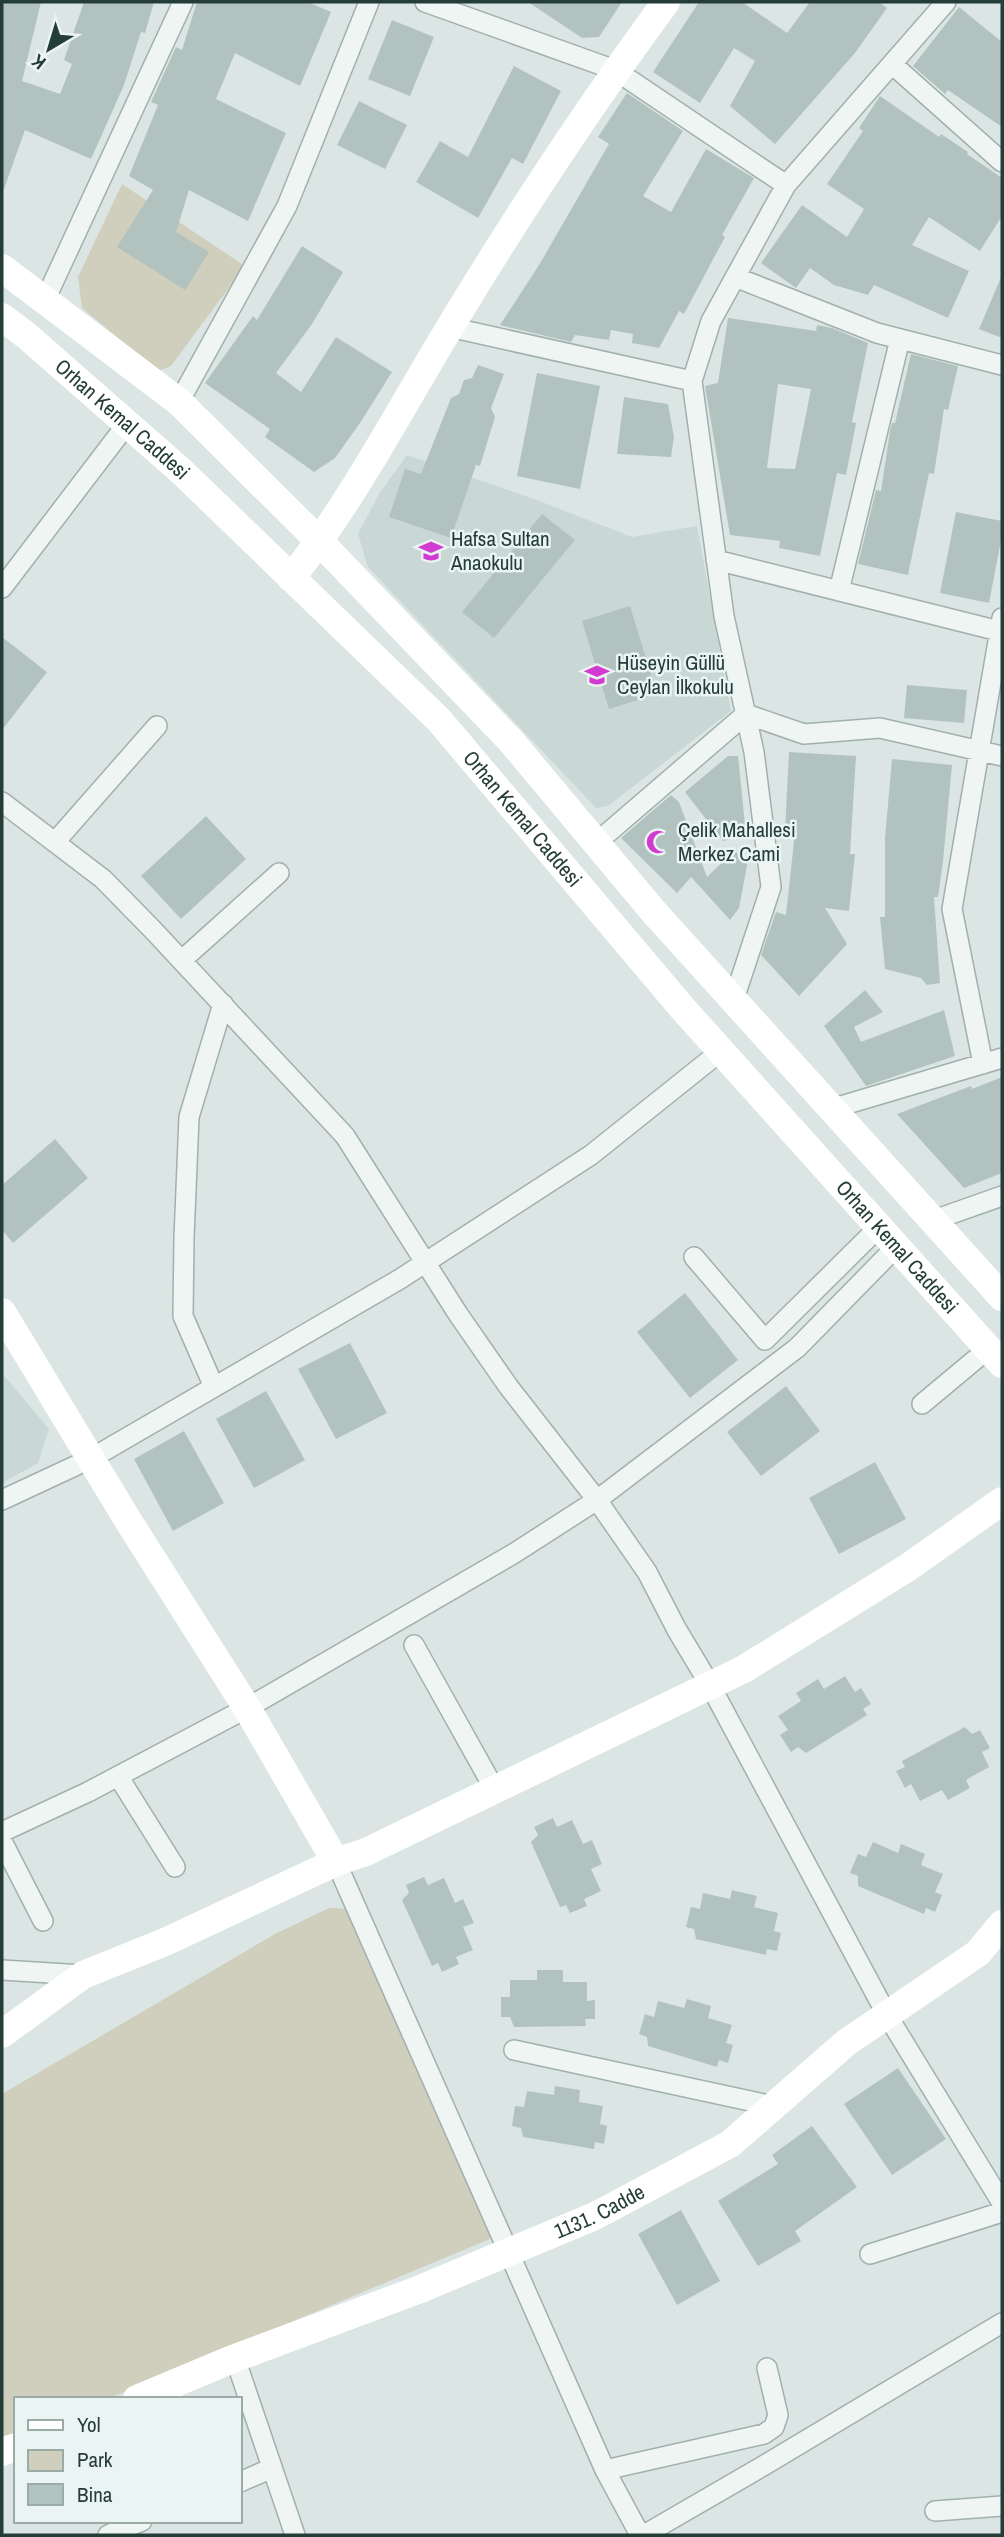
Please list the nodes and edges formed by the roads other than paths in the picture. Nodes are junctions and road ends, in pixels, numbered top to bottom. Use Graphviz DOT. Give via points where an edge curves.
graph roads {
  1 [pos="183,2"];
  2 [pos="369,2"];
  3 [pos="425,2"];
  4 [pos="666,2"];
  5 [pos="946,2"];
  6 [pos="892,64"];
  7 [pos="615,70"];
  8 [pos="1002,162"];
  9 [pos="786,185"];
  10 [pos="2,268"];
  11 [pos="735,277"];
  12 [pos="45,300"];
  13 [pos="2,317"];
  14 [pos="449,327"];
  15 [pos="900,339"];
  16 [pos="1002,365"];
  17 [pos="692,381"];
  18 [pos="178,402"];
  19 [pos="127,424"];
  20 [pos="320,542"];
  21 [pos="716,560"];
  22 [pos="291,578"];
  23 [pos="3,582"];
  24 [pos="839,591"];
  25 [pos="1001,624"];
  26 [pos="746,714"];
  27 [pos="157,726"];
  28 [pos="978,751"];
  29 [pos="1002,756"];
  30 [pos="2,802"];
  31 [pos="55,842"];
  32 [pos="596,843"];
  33 [pos="279,873"];
  34 [pos="182,960"];
  35 [pos="734,999"];
  36 [pos="223,1004"];
  37 [pos="722,1051"];
  38 [pos="1002,1058"];
  39 [pos="983,1064"];
  40 [pos="834,1108"];
  41 [pos="1002,1196"];
  42 [pos="934,1220"];
  43 [pos="888,1236"];
  44 [pos="694,1257"];
  45 [pos="426,1262"];
  46 [pos="1002,1297"];
  47 [pos="2,1312"];
  48 [pos="995,1357"];
  49 [pos="214,1387"];
  50 [pos="922,1404"];
  51 [pos="92,1458"];
  52 [pos="2,1500"];
  53 [pos="597,1500"];
  54 [pos="1002,1501"];
  55 [pos="414,1644"];
  56 [pos="710,1685"];
  57 [pos="247,1708"];
  58 [pos="118,1776"];
  59 [pos="495,1790"];
  60 [pos="2,1832"];
  61 [pos="2,1841"];
  62 [pos="336,1862"];
  63 [pos="175,1867"];
  64 [pos="43,1921"];
  65 [pos="1002,1924"];
  66 [pos="2,1970"];
  67 [pos="83,1975"];
  68 [pos="887,2015"];
  69 [pos="2,2034"];
  70 [pos="514,2050"];
  71 [pos="773,2106"];
  72 [pos="1002,2203"];
  73 [pos="1002,2212"];
  74 [pos="508,2252"];
  75 [pos="870,2254"];
  76 [pos="1002,2323"];
  77 [pos="235,2358"];
  78 [pos="767,2368"];
  79 [pos="142,2397"];
  80 [pos="272,2468"];
  81 [pos="605,2470"];
  82 [pos="242,2481"];
  83 [pos="1002,2506"];
  84 [pos="935,2511"];
  85 [pos="137,2523"];
  86 [pos="107,2535"];
  87 [pos="295,2535"];
  88 [pos="642,2535"];
  1 -- 12 [label="street"];
  2 -- 18 [label="street" via="287,206"];
  3 -- 7 [label="street"];
  4 -- 7 [label="street"];
  5 -- 6 [label="street"];
  6 -- 8 [label="street"];
  6 -- 9 [label="street"];
  7 -- 9 [label="street"];
  7 -- 14 [label="street"];
  9 -- 11 [label="street"];
  10 -- 12 [label="street, Orhan Kemal Caddesi"];
  11 -- 15 [label="street"];
  11 -- 17 [label="street" via="711,321"];
  12 -- 18 [label="street, Orhan Kemal Caddesi"];
  13 -- 19 [label="street, Orhan Kemal Caddesi"];
  14 -- 17 [label="street"];
  14 -- 20 [label="street"];
  15 -- 16 [label="street"];
  15 -- 24 [label="street"];
  17 -- 21 [label="street"];
  18 -- 20 [label="street, Orhan Kemal Caddesi"];
  19 -- 22 [label="street, Orhan Kemal Caddesi"];
  19 -- 23 [label="street"];
  20 -- 22 [label="street"];
  20 -- 32 [label="street, Orhan Kemal Caddesi" via="511,741"];
  21 -- 24 [label="street"];
  21 -- 26 [label="street"];
  22 -- 37 [label="street, Orhan Kemal Caddesi" via="439,720"];
  24 -- 25 [label="street"];
  25 -- 28 [label="street"];
  26 -- 28 [label="street" via="804,734 880,728"];
  26 -- 32 [label="street"];
  26 -- 35 [label="street" via="771,887"];
  27 -- 31 [label="street"];
  28 -- 29 [label="street"];
  28 -- 39 [label="street" via="952,909"];
  30 -- 31 [label="street"];
  31 -- 34 [label="street" via="103,879"];
  32 -- 35 [label="street, Orhan Kemal Caddesi"];
  33 -- 34 [label="street"];
  34 -- 36 [label="street"];
  35 -- 40 [label="street, Orhan Kemal Caddesi"];
  36 -- 45 [label="street" via="345,1136"];
  36 -- 49 [label="street" via="189,1117 184,1251 183,1316"];
  37 -- 43 [label="street, Orhan Kemal Caddesi"];
  37 -- 45 [label="street" via="591,1155"];
  38 -- 39 [label="street"];
  39 -- 40 [label="street"];
  40 -- 42 [label="street, Orhan Kemal Caddesi"];
  41 -- 42 [label="street"];
  42 -- 46 [label="street, Orhan Kemal Caddesi"];
  43 -- 44 [label="street" via="765,1340"];
  43 -- 48 [label="street, Orhan Kemal Caddesi"];
  43 -- 53 [label="street" via="797,1348"];
  45 -- 49 [label="street"];
  45 -- 53 [label="street" via="508,1387"];
  47 -- 51 [label="street"];
  48 -- 50 [label="street"];
  49 -- 51 [label="street"];
  51 -- 52 [label="street"];
  51 -- 57 [label="street"];
  53 -- 56 [label="street" via="647,1572"];
  53 -- 57 [label="street" via="513,1554"];
  54 -- 56 [label="street" via="907,1568 744,1669"];
  55 -- 59 [label="street"];
  56 -- 59 [label="street"];
  56 -- 68 [label="street"];
  57 -- 58 [label="street"];
  57 -- 62 [label="street"];
  58 -- 60 [label="street"];
  58 -- 63 [label="street"];
  59 -- 62 [label="street"];
  61 -- 64 [label="street"];
  62 -- 67 [label="street"];
  62 -- 74 [label="street"];
  65 -- 68 [label="street, 1131. Cadde" via="978,1954"];
  66 -- 67 [label="street"];
  67 -- 69 [label="street"];
  68 -- 71 [label="street, 1131. Cadde" via="847,2042"];
  68 -- 72 [label="street"];
  70 -- 71 [label="street"];
  71 -- 74 [label="street, 1131. Cadde" via="730,2144 595,2216"];
  73 -- 75 [label="street"];
  74 -- 77 [label="street, 1131. Cadde"];
  74 -- 81 [label="street"];
  76 -- 88 [label="street"];
  77 -- 79 [label="street, 1131. Cadde"];
  77 -- 80 [label="street"];
  78 -- 81 [label="street" via="778,2415 774,2427 764,2434"];
  80 -- 82 [label="street"];
  80 -- 87 [label="street"];
  81 -- 88 [label="street"];
  83 -- 84 [label="street"];
  85 -- 86 [label="street"];
}
